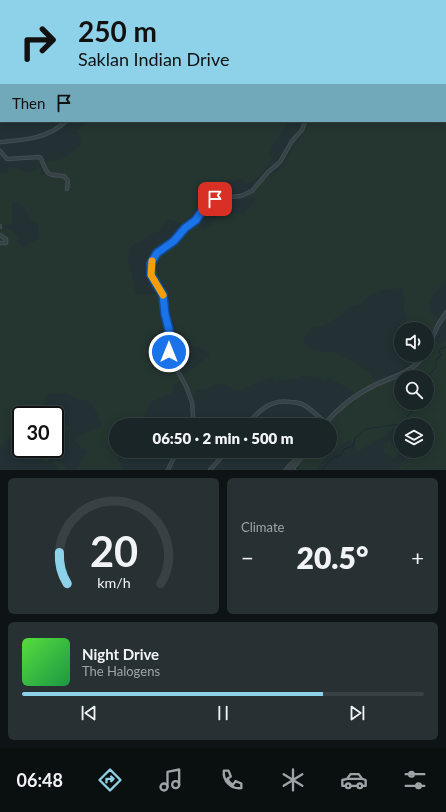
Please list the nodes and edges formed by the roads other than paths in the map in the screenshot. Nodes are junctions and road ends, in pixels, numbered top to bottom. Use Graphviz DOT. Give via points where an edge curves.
graph roads {
  1 [pos="65,122"];
  2 [pos="305,122"];
  3 [pos="0,142"];
  4 [pos="0,151"];
  5 [pos="67,189"];
  6 [pos="0,235"];
  7 [pos="0,243"];
  8 [pos="446,313"];
  9 [pos="434,334"];
  10 [pos="418,362"];
  11 [pos="193,418"];
  12 [pos="253,418"];
  13 [pos="318,418"];
  14 [pos="330,418"];
  15 [pos="174,458"];
  16 [pos="221,458"];
  17 [pos="297,458"];
  18 [pos="300,458"];
  19 [pos="289,466"];
  20 [pos="168,470"];
  21 [pos="210,470"];
  22 [pos="286,470"];
  23 [pos="292,470"];
  1 -- 3 [label="street" via="58,129 39,137"];
  2 -- 11 [label="street" via="280,162 252,191 241,196 218,198 210,202 196,220 174,241 160,250 152,260 151,275 164,300 169,330 169,352 189,392"];
  4 -- 5 [label="street" via="7,159 41,158 49,175 64,176 68,181"];
  6 -- 7 [label="street" via="6,243"];
  8 -- 9 [label="street"];
  10 -- 14 [label="street" via="404,374 374,386 346,402"];
  12 -- 13 [label="street" via="271,403 280,401 303,405"];
  15 -- 20 [label="street"];
  16 -- 21 [label="street"];
  17 -- 19 [label="street"];
  18 -- 23 [label="street"];
  19 -- 22 [label="street"];
  19 -- 23 [label="street"];
}
